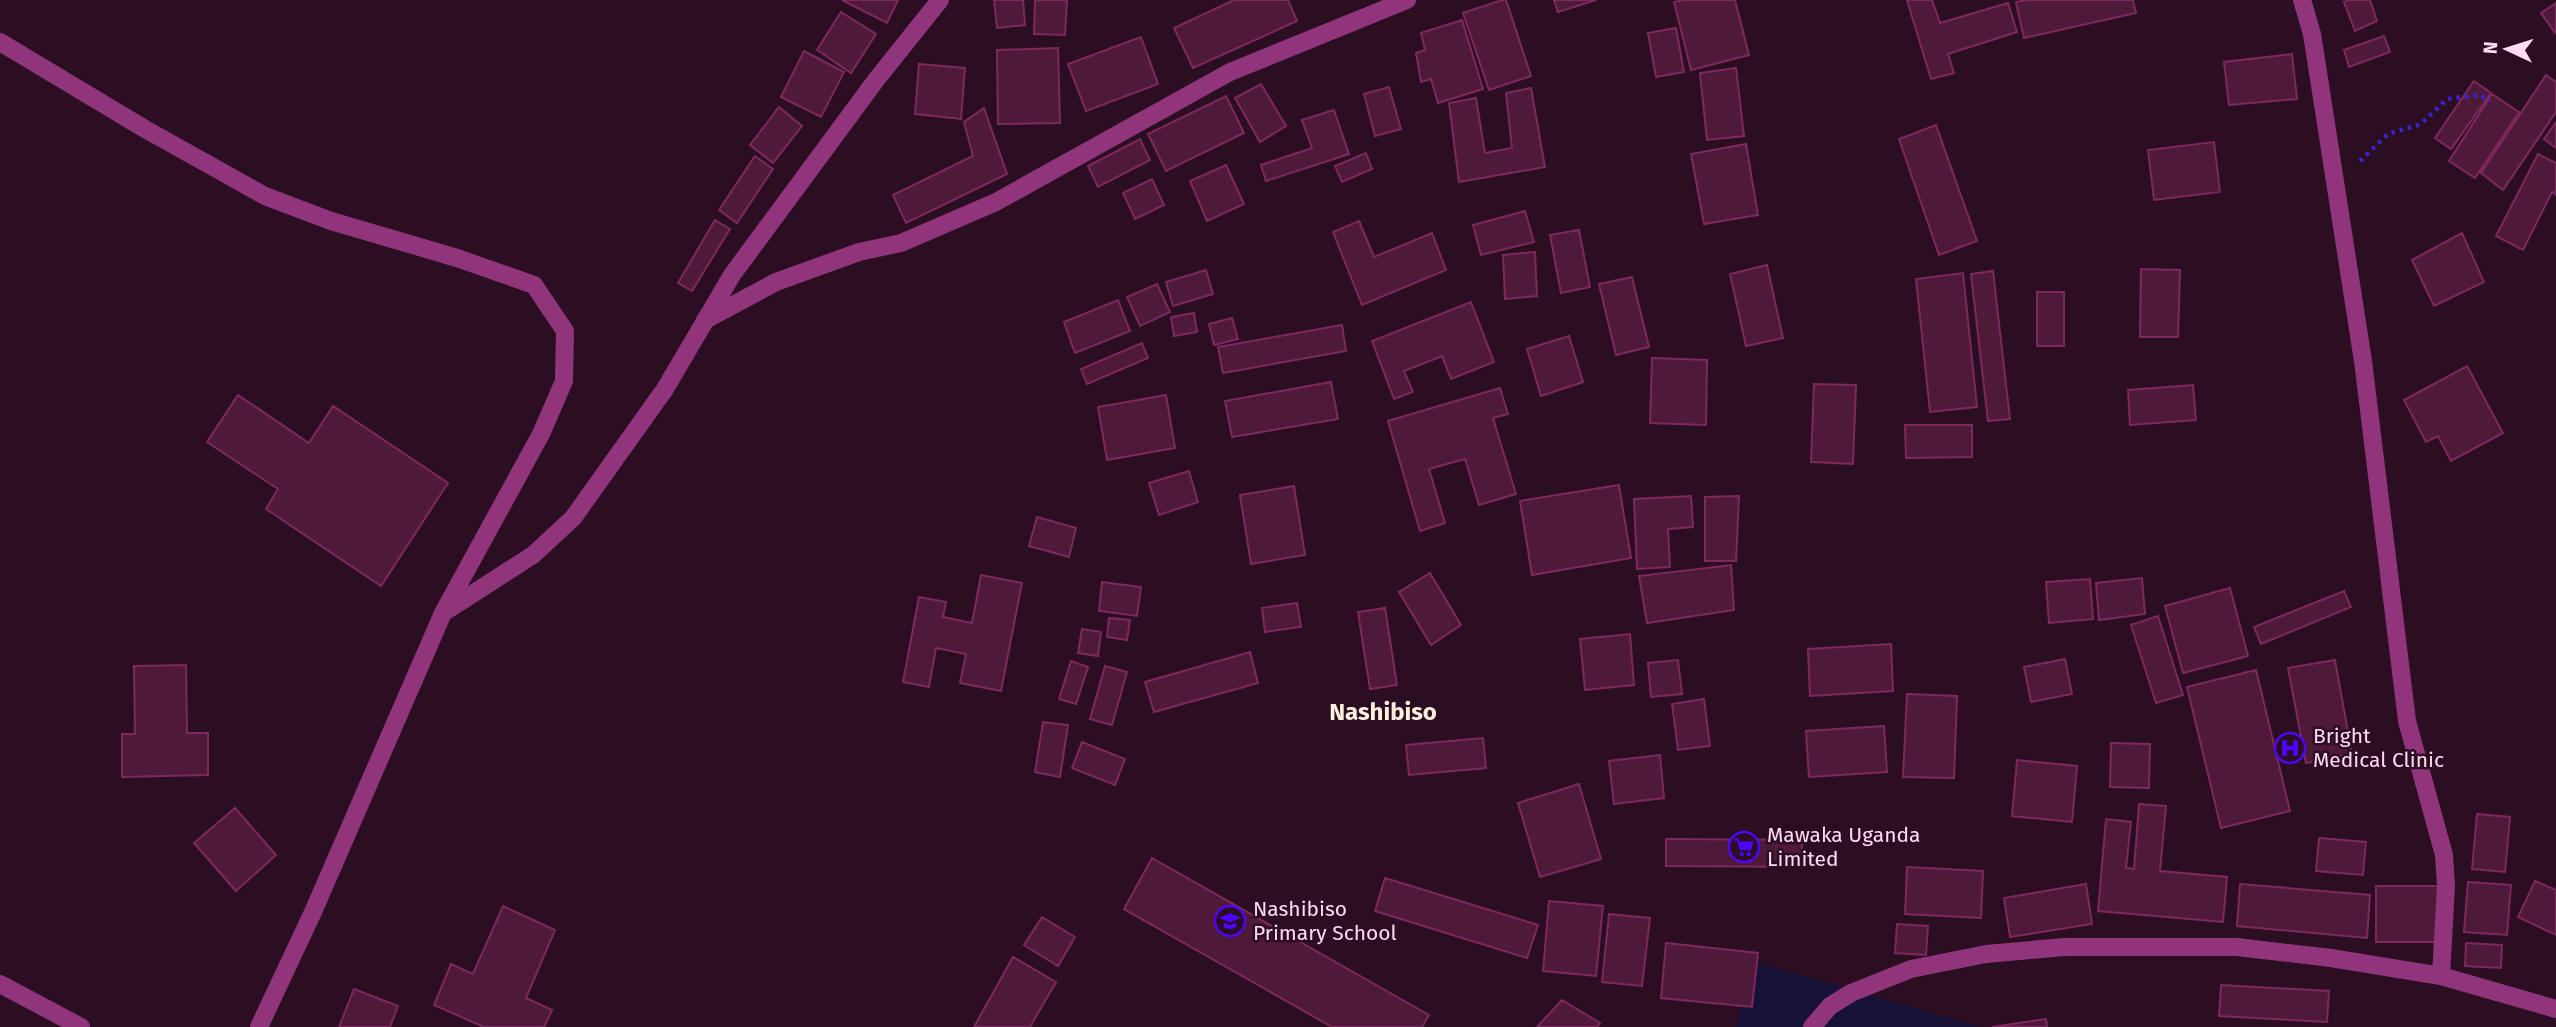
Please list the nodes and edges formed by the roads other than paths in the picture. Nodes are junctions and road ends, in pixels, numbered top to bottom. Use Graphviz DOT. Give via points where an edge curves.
graph roads {
  1 [pos="940,0"];
  2 [pos="1407,0"];
  3 [pos="2302,0"];
  4 [pos="0,42"];
  5 [pos="705,320"];
  6 [pos="443,612"];
  7 [pos="2441,976"];
  8 [pos="0,984"];
  9 [pos="2556,1009"];
  10 [pos="80,1027"];
  11 [pos="259,1027"];
  12 [pos="1812,1027"];
  1 -- 5 [label="street" via="740,265"];
  2 -- 5 [label="street" via="1230,72 996,202 901,243 859,251 776,282"];
  3 -- 7 [label="street" via="2312,34 2363,361 2407,721 2444,855"];
  4 -- 6 [label="street" via="265,196 534,285 565,331 564,382 541,434"];
  5 -- 6 [label="street" via="665,389 573,518 533,555"];
  6 -- 11 [label="street"];
  7 -- 9 [label="street"];
  7 -- 12 [label="street" via="2237,947 2051,948 1986,954 1911,969 1851,993 1830,1006"];
  8 -- 10 [label="street"];
}
